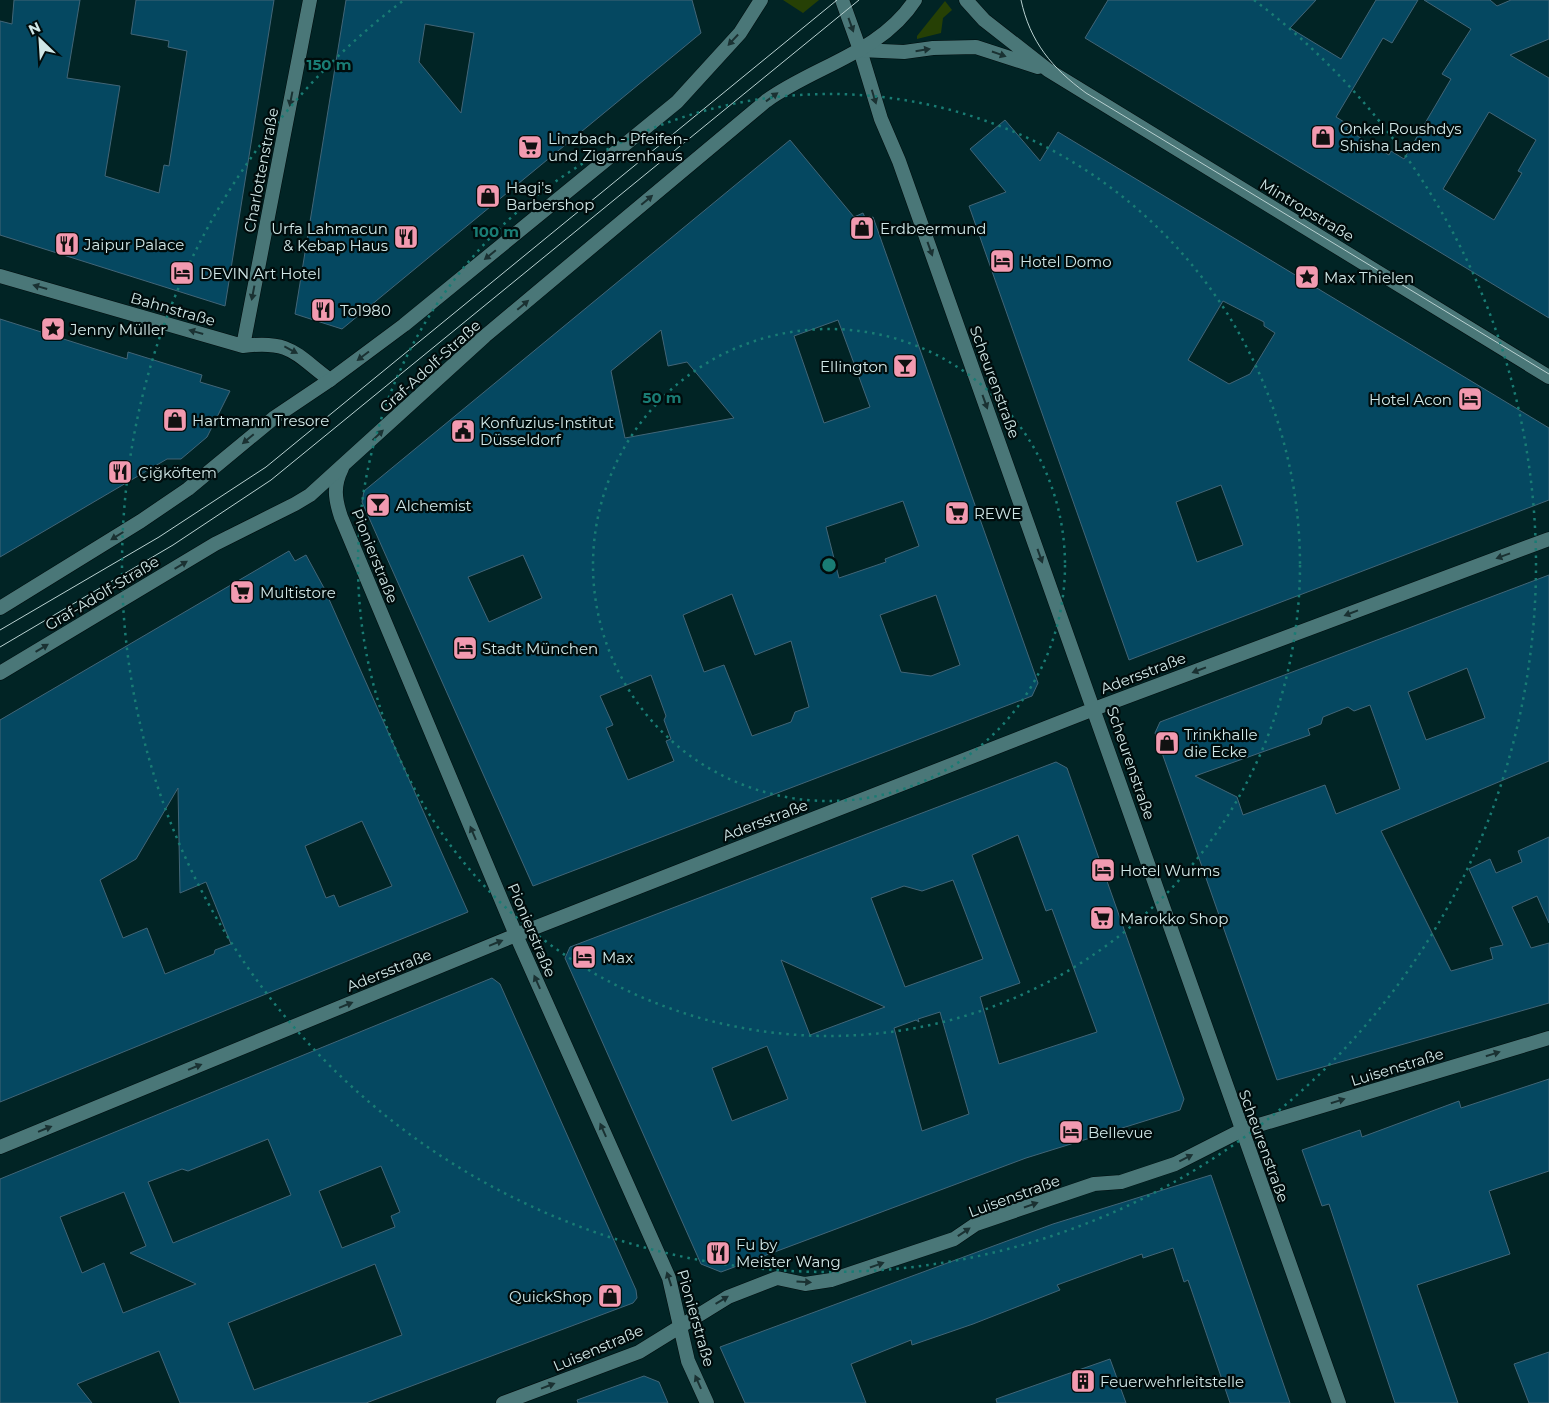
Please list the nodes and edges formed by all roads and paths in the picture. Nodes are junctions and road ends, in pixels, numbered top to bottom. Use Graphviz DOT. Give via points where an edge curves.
graph roads {
  1 [pos="310,0"];
  2 [pos="761,0"];
  3 [pos="842,0"];
  4 [pos="915,0"];
  5 [pos="966,0"];
  6 [pos="952,47"];
  7 [pos="860,50"];
  8 [pos="1048,70"];
  9 [pos="0,276"];
  10 [pos="243,346"];
  11 [pos="1549,377"];
  12 [pos="330,380"];
  13 [pos="342,468"];
  14 [pos="1549,539"];
  15 [pos="0,608"];
  16 [pos="0,673"];
  17 [pos="1094,709"];
  18 [pos="516,935"];
  19 [pos="1549,1038"];
  20 [pos="1242,1130"];
  21 [pos="0,1147"];
  22 [pos="680,1326"];
  23 [pos="503,1403"];
  24 [pos="707,1403"];
  25 [pos="1339,1403"];
  1 -- 10 [label="street, Charlottenstraße, one-way"];
  2 -- 12 [label="street, one-way" via="740,33 676,102 404,325"];
  3 -- 7 [label="street, Scheurenstraße, one-way"];
  4 -- 7 [label="street, Graf-Adolf-Straße" via="887,31"];
  5 -- 8 [label="street, Mintropstraße" via="984,20"];
  7 -- 6 [label="street, Graf-Adolf-Straße, one-way" via="904,52"];
  6 -- 8 [label="street, Mintropstraße, one-way" via="986,50"];
  13 -- 7 [label="street, Graf-Adolf-Straße, one-way" via="485,336 766,101 799,79"];
  7 -- 17 [label="street, Scheurenstraße, one-way" via="881,119 899,161"];
  8 -- 11 [label="street, Mintropstraße"];
  10 -- 9 [label="street, Bahnstraße, one-way"];
  10 -- 12 [label="street, Bahnstraße, one-way" via="267,343 281,346 300,356"];
  12 -- 15 [label="street, one-way" via="275,417 188,489"];
  16 -- 13 [label="street, Graf-Adolf-Straße, one-way" via="215,544 295,504"];
  18 -- 13 [label="street, Pionierstraße, one-way" via="341,517 335,490"];
  14 -- 17 [label="street, Adersstraße, one-way"];
  17 -- 18 [label="street, Adersstraße"];
  17 -- 20 [label="street, Scheurenstraße"];
  21 -- 18 [label="street, Adersstraße, one-way"];
  22 -- 18 [label="street, Pionierstraße, one-way" via="669,1278"];
  20 -- 19 [label="street, Luisenstraße, one-way"];
  22 -- 20 [label="street, Luisenstraße, one-way" via="728,1297 777,1278 804,1284 831,1280 954,1239 976,1224 1094,1184 1121,1182 1175,1164"];
  20 -- 25 [label="street, Scheurenstraße"];
  23 -- 22 [label="street, Luisenstraße, one-way" via="639,1352"];
  24 -- 22 [label="street, Pionierstraße, one-way" via="688,1361"];
}
